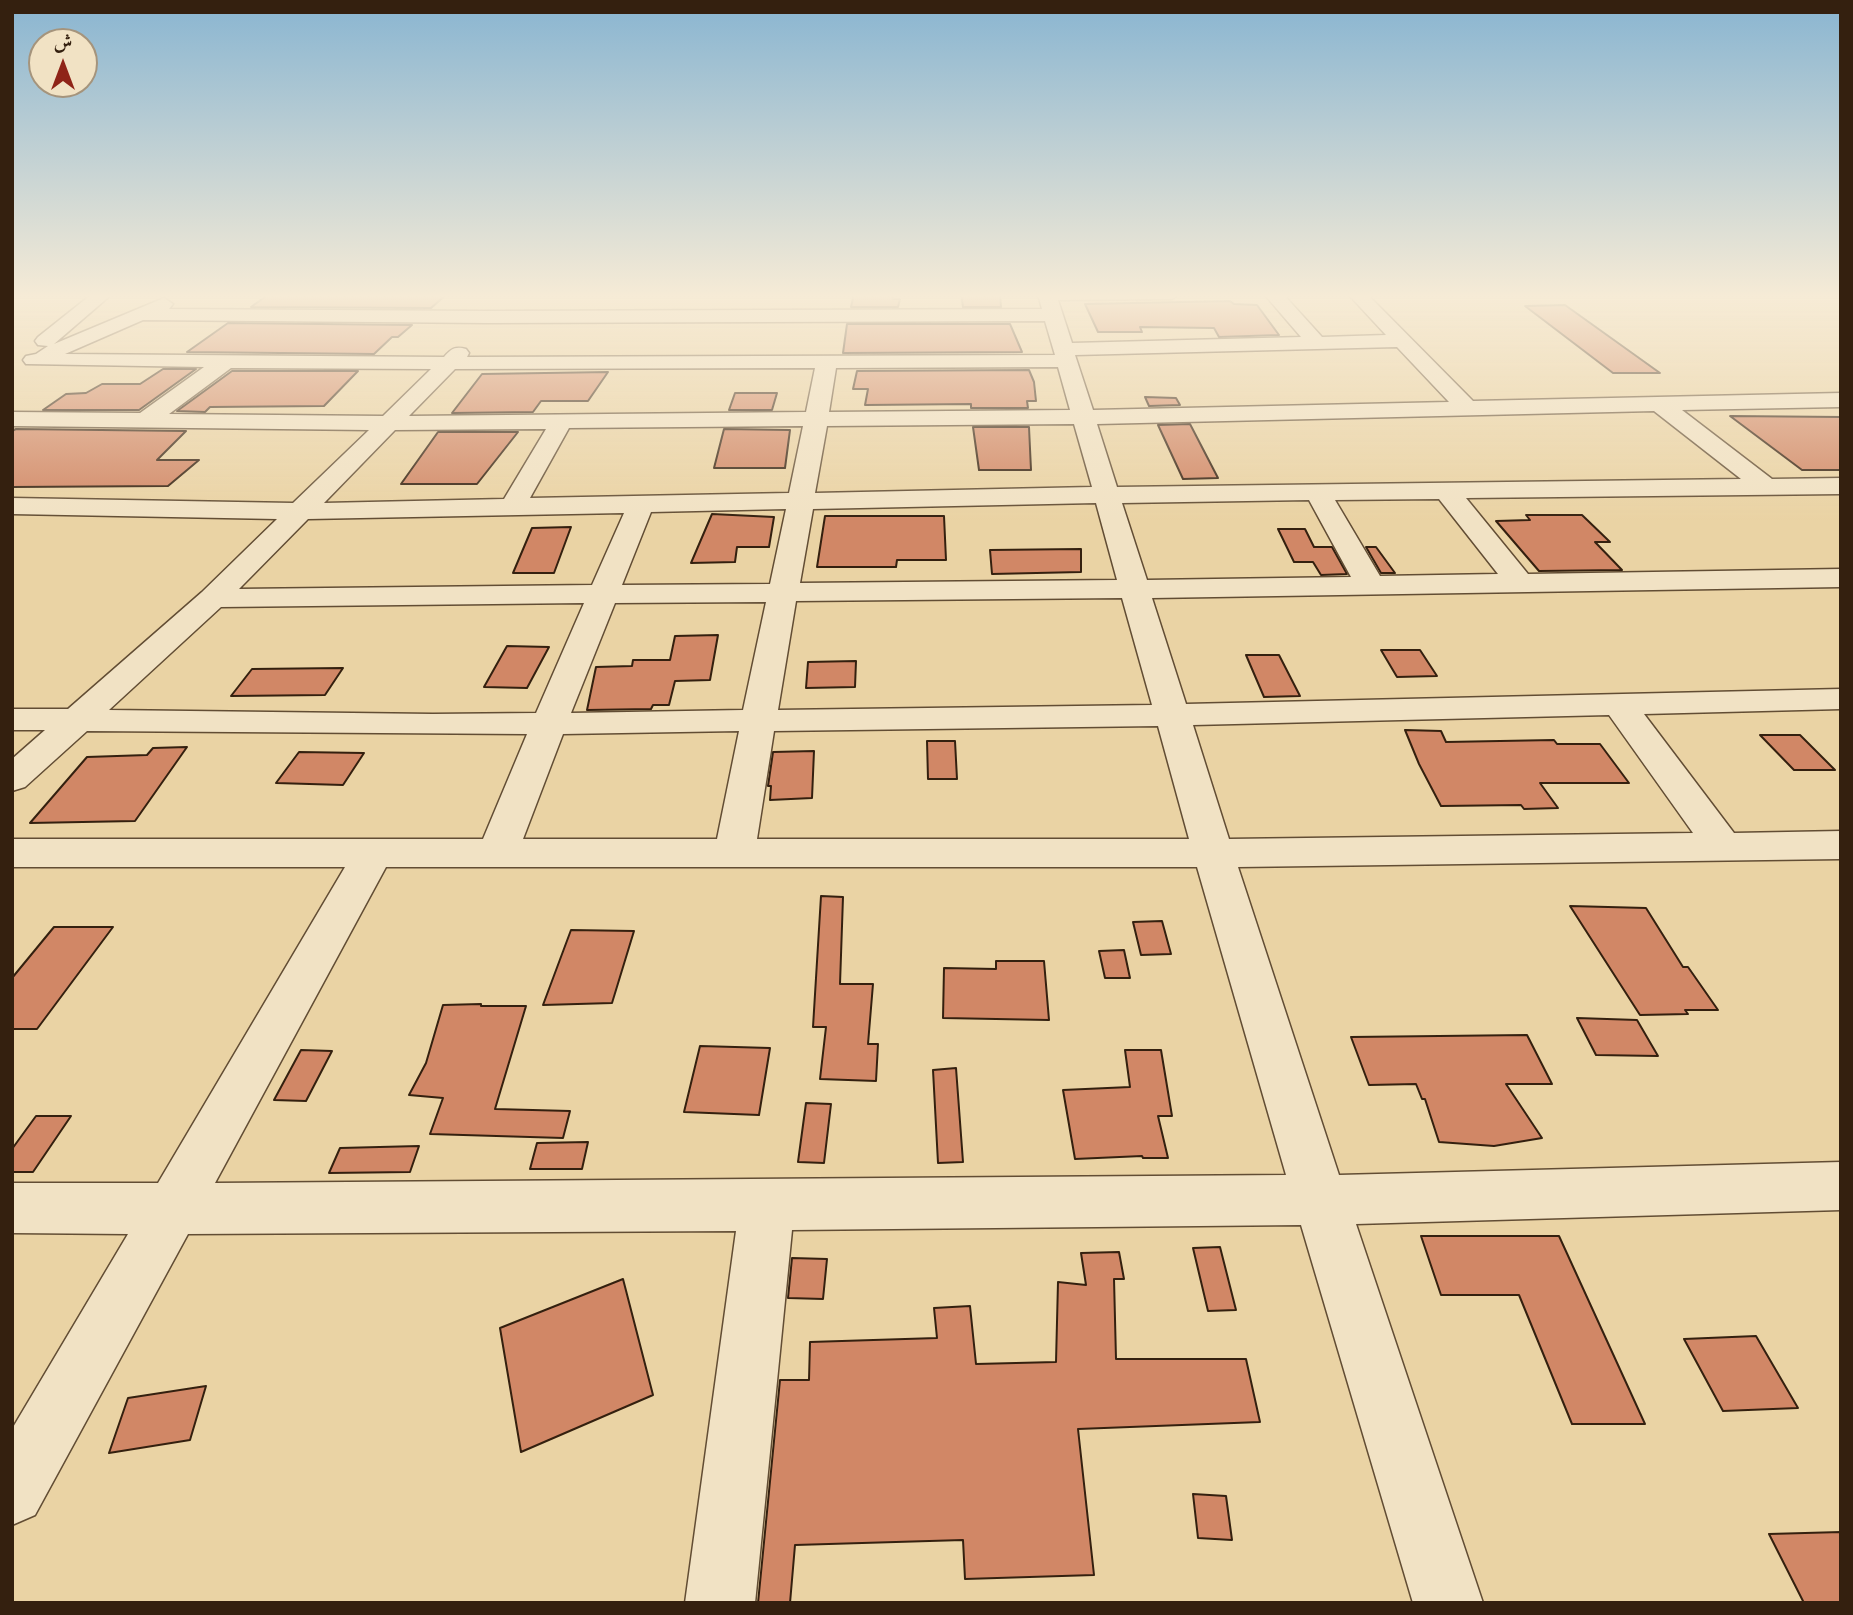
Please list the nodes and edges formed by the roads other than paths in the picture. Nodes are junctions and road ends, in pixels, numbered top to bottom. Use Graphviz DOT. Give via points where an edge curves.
graph roads {
  1 [pos="215,369"];
  2 [pos="443,369"];
  3 [pos="707,369"];
  4 [pos="826,369"];
  5 [pos="1070,369"];
  6 [pos="1429,369"];
  7 [pos="1841,400"];
  8 [pos="1658,403"];
  9 [pos="1465,407"];
  10 [pos="1084,417"];
  11 [pos="12,419"];
  12 [pos="817,419"];
  13 [pos="686,420"];
  14 [pos="145,421"];
  15 [pos="562,421"];
  16 [pos="390,423"];
  17 [pos="1841,486"];
  18 [pos="1766,487"];
  19 [pos="1446,491"];
  20 [pos="1317,492"];
  21 [pos="1107,495"];
  22 [pos="802,501"];
  23 [pos="641,504"];
  24 [pos="12,506"];
  25 [pos="512,507"];
  26 [pos="302,511"];
  27 [pos="1841,578"];
  28 [pos="1520,583"];
  29 [pos="1371,586"];
  30 [pos="1135,590"];
  31 [pos="782,592"];
  32 [pos="602,594"];
  33 [pos="213,598"];
  34 [pos="1619,704"];
  35 [pos="1836,704"];
  36 [pos="1172,715"];
  37 [pos="79,718"];
  38 [pos="12,719"];
  39 [pos="758,720"];
  40 [pos="549,723"];
  41 [pos="12,779"];
  42 [pos="1841,845"];
  43 [pos="1723,846"];
  44 [pos="374,852"];
  45 [pos="498,852"];
  46 [pos="735,852"];
  47 [pos="12,853"];
  48 [pos="1214,853"];
  49 [pos="1841,1185"];
  50 [pos="1321,1200"];
  51 [pos="767,1205"];
  52 [pos="12,1208"];
  53 [pos="174,1208"];
  54 [pos="12,1492"];
  55 [pos="720,1603"];
  56 [pos="1448,1603"];
  1 -- 14 [label="street"];
  2 -- 16 [label="street"];
  3 -- 13 [label="street"];
  4 -- 12 [label="street"];
  5 -- 10 [label="street"];
  6 -- 9 [label="street"];
  7 -- 8 [label="street"];
  8 -- 9 [label="street"];
  8 -- 18 [label="street"];
  9 -- 10 [label="street"];
  10 -- 12 [label="street"];
  10 -- 21 [label="street"];
  11 -- 14 [label="street"];
  12 -- 13 [label="street"];
  12 -- 22 [label="street"];
  13 -- 15 [label="street"];
  14 -- 16 [label="street"];
  15 -- 16 [label="street"];
  15 -- 25 [label="street"];
  16 -- 26 [label="street"];
  17 -- 18 [label="street"];
  18 -- 19 [label="street"];
  19 -- 20 [label="street"];
  19 -- 28 [label="street"];
  20 -- 21 [label="street"];
  20 -- 29 [label="street"];
  21 -- 22 [label="street"];
  21 -- 30 [label="street"];
  22 -- 23 [label="street"];
  22 -- 31 [label="street"];
  23 -- 25 [label="street"];
  23 -- 32 [label="street"];
  24 -- 26 [label="street"];
  25 -- 26 [label="street"];
  26 -- 33 [label="street"];
  27 -- 28 [label="street"];
  28 -- 29 [label="street"];
  29 -- 30 [label="street"];
  30 -- 31 [label="street"];
  30 -- 36 [label="street"];
  31 -- 32 [label="street"];
  31 -- 39 [label="street"];
  32 -- 33 [label="street"];
  32 -- 40 [label="street"];
  33 -- 37 [label="street"];
  34 -- 35 [label="street"];
  34 -- 36 [label="street"];
  34 -- 43 [label="street"];
  36 -- 39 [label="street"];
  36 -- 48 [label="street"];
  37 -- 38 [label="street"];
  37 -- 40 [label="street"];
  37 -- 41 [label="street"];
  39 -- 40 [label="street"];
  39 -- 46 [label="street"];
  40 -- 45 [label="street"];
  42 -- 43 [label="street"];
  43 -- 48 [label="street"];
  44 -- 45 [label="street"];
  44 -- 47 [label="street"];
  44 -- 53 [label="street"];
  45 -- 46 [label="street"];
  46 -- 48 [label="street"];
  48 -- 50 [label="street"];
  49 -- 50 [label="street"];
  50 -- 51 [label="street"];
  50 -- 56 [label="street"];
  51 -- 53 [label="street"];
  51 -- 55 [label="street"];
  52 -- 53 [label="street"];
  53 -- 54 [label="street"];
}
